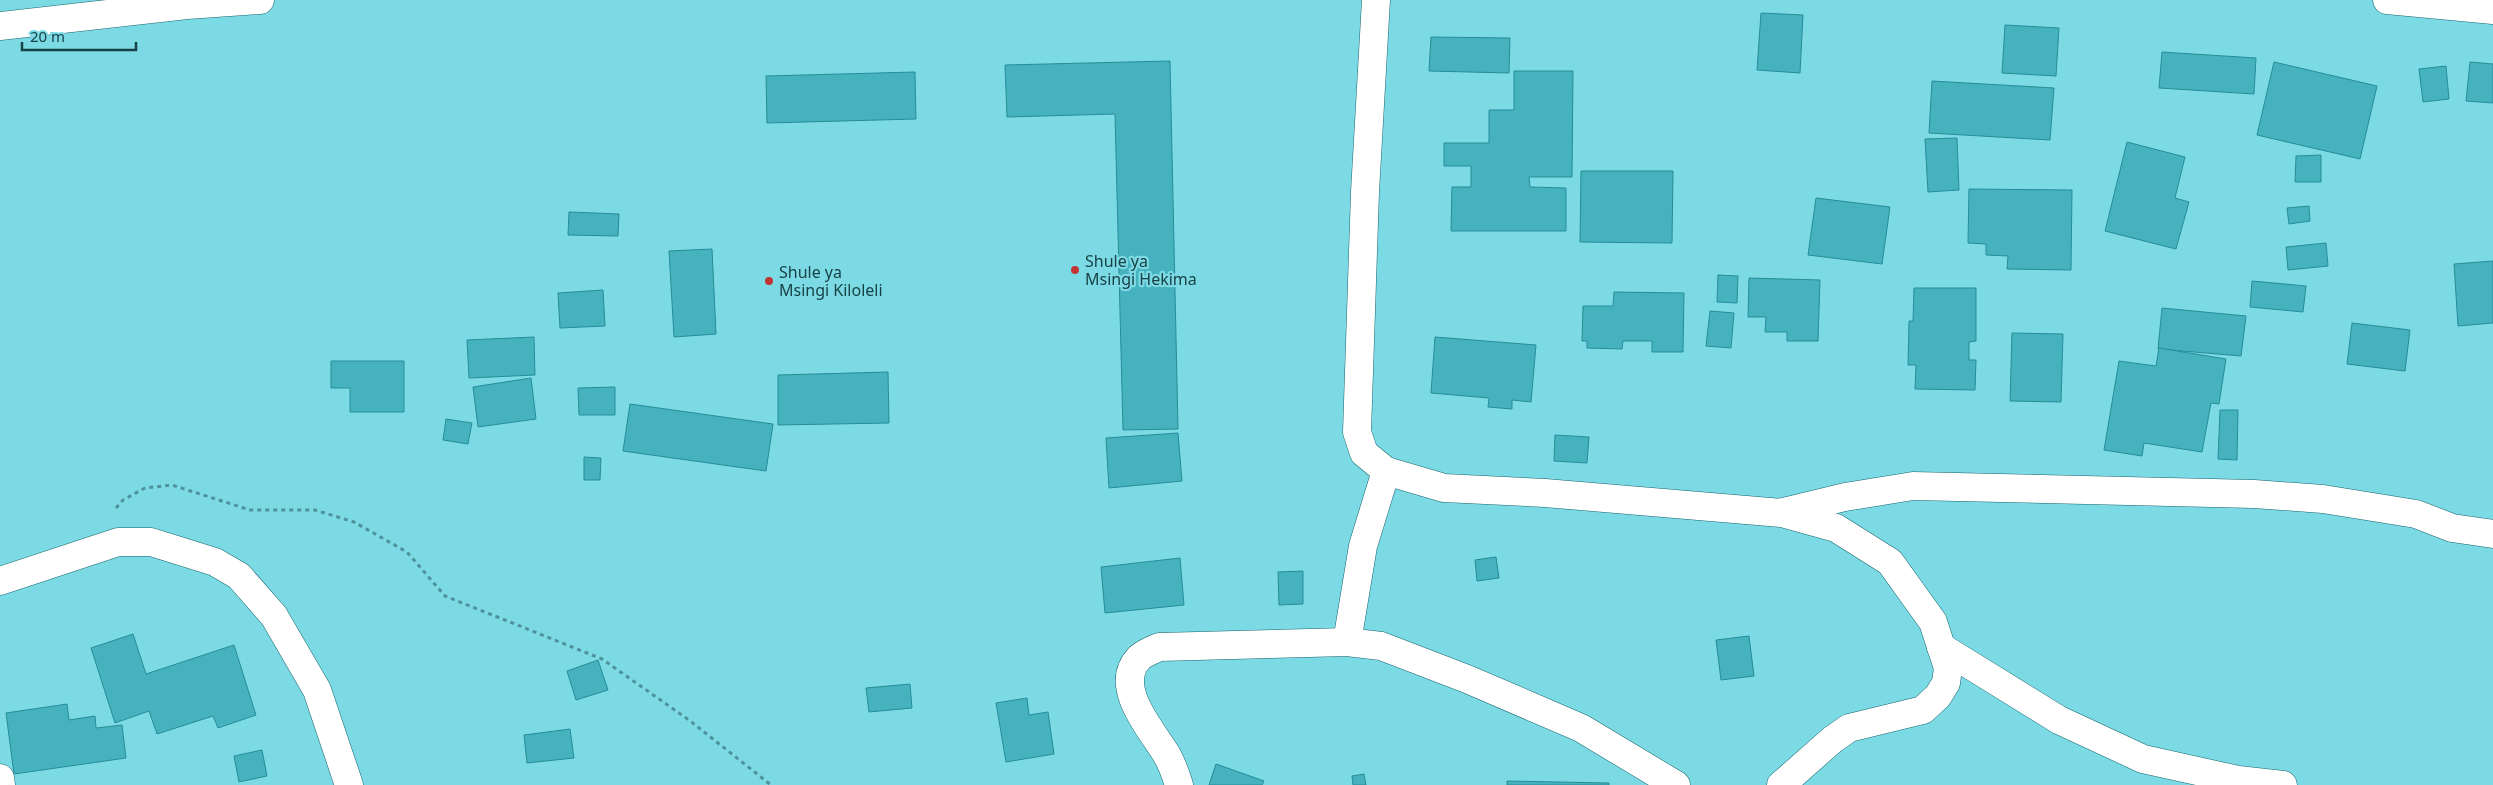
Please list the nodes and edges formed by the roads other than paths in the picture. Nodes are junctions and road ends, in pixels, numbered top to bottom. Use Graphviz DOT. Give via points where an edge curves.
graph roads {
  1 [pos="260,0"];
  2 [pos="1376,0"];
  3 [pos="2387,0"];
  4 [pos="186,2"];
  5 [pos="2493,10"];
  6 [pos="0,26"];
  7 [pos="1386,471"];
  8 [pos="1782,513"];
  9 [pos="2493,534"];
  10 [pos="0,581"];
  11 [pos="1347,642"];
  12 [pos="1941,647"];
  13 [pos="0,778"];
  14 [pos="1,785"];
  15 [pos="350,785"];
  16 [pos="1179,785"];
  17 [pos="1676,785"];
  18 [pos="1782,785"];
  19 [pos="2283,785"];
  1 -- 4 [label="street"];
  2 -- 7 [label="street" via="1365,192 1357,432 1364,453"];
  3 -- 5 [label="street"];
  4 -- 6 [label="street"];
  7 -- 8 [label="street" via="1444,488"];
  7 -- 11 [label="street" via="1363,546"];
  8 -- 9 [label="street" via="1845,496 1913,486 2254,494 2323,499 2416,514 2452,528"];
  8 -- 12 [label="street" via="1836,528 1890,562 1933,622"];
  10 -- 15 [label="street" via="118,542 151,542 215,562 239,576 274,616 316,690"];
  11 -- 16 [label="street" via="1159,647 1139,658 1131,680 1134,705 1164,750"];
  11 -- 17 [label="street" via="1381,646 1581,728"];
  12 -- 18 [label="street" via="1948,668 1946,683 1923,710 1849,728"];
  12 -- 19 [label="street" via="2059,720 2143,759 2238,780"];
  13 -- 14 [label="street"];
}
